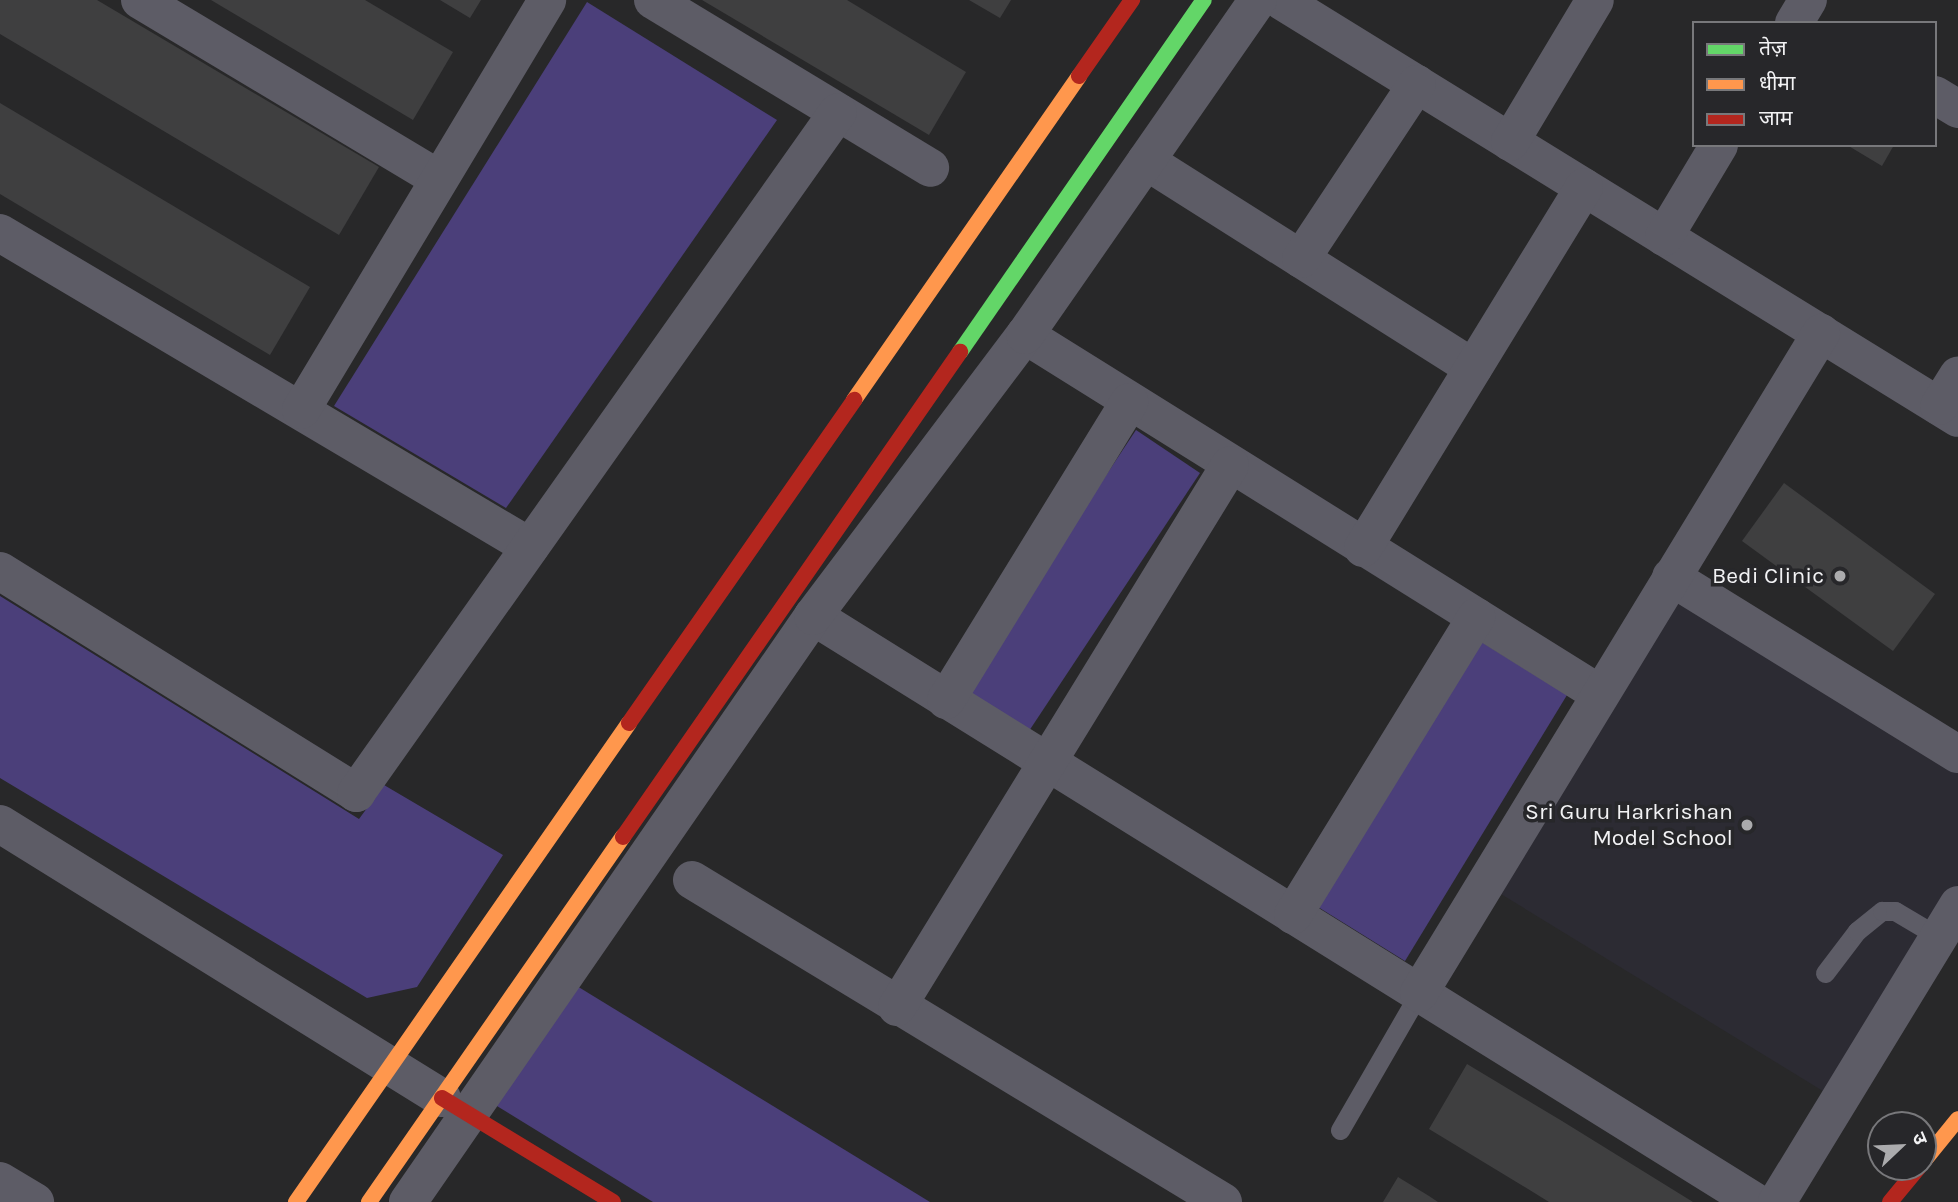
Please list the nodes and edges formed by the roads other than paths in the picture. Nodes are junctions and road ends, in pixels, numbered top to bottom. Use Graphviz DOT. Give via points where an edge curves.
graph roads {
  1 [pos="140,0"];
  2 [pos="547,0"];
  3 [pos="653,0"];
  4 [pos="1132,0"];
  5 [pos="1205,0"];
  6 [pos="1595,0"];
  7 [pos="1270,1"];
  8 [pos="1416,84"];
  9 [pos="1937,96"];
  10 [pos="1958,109"];
  11 [pos="838,113"];
  12 [pos="1510,142"];
  13 [pos="1718,147"];
  14 [pos="1146,161"];
  15 [pos="930,169"];
  16 [pos="439,179"];
  17 [pos="1584,187"];
  18 [pos="0,233"];
  19 [pos="1664,237"];
  20 [pos="1301,259"];
  21 [pos="1821,333"];
  22 [pos="1025,335"];
  23 [pos="1473,368"];
  24 [pos="1952,400"];
  25 [pos="1129,402"];
  26 [pos="301,411"];
  27 [pos="1230,465"];
  28 [pos="530,547"];
  29 [pos="1363,548"];
  30 [pos="0,571"];
  31 [pos="1671,577"];
  32 [pos="813,617"];
  33 [pos="1476,617"];
  34 [pos="1600,694"];
  35 [pos="946,700"];
  36 [pos="1958,754"];
  37 [pos="1048,764"];
  38 [pos="0,824"];
  39 [pos="692,880"];
  40 [pos="1293,915"];
  41 [pos="1948,921"];
  42 [pos="1825,973"];
  43 [pos="1419,993"];
  44 [pos="897,1007"];
  45 [pos="390,1067"];
  46 [pos="455,1106"];
  47 [pos="1958,1119"];
  48 [pos="1340,1130"];
  49 [pos="1937,1145"];
  50 [pos="0,1181"];
  51 [pos="1907,1181"];
  52 [pos="35,1202"];
  53 [pos="296,1202"];
  54 [pos="369,1202"];
  55 [pos="408,1202"];
  56 [pos="614,1202"];
  57 [pos="1223,1202"];
  58 [pos="1755,1202"];
  59 [pos="1777,1202"];
  60 [pos="1890,1202"];
  1 -- 16 [label="street"];
  2 -- 16 [label="street"];
  3 -- 11 [label="street"];
  4 -- 45 [label="main road"];
  5 -- 46 [label="main road"];
  6 -- 12 [label="street"];
  7 -- 8 [label="street"];
  7 -- 14 [label="street"];
  8 -- 12 [label="street"];
  8 -- 20 [label="street"];
  9 -- 10 [label="street"];
  11 -- 15 [label="street"];
  11 -- 28 [label="street"];
  12 -- 17 [label="street"];
  13 -- 19 [label="street"];
  14 -- 20 [label="street"];
  14 -- 22 [label="street"];
  16 -- 26 [label="street"];
  17 -- 19 [label="street"];
  17 -- 23 [label="street"];
  18 -- 26 [label="street"];
  19 -- 21 [label="street"];
  20 -- 23 [label="street"];
  21 -- 24 [label="street"];
  21 -- 31 [label="street"];
  22 -- 25 [label="street"];
  22 -- 32 [label="street"];
  23 -- 29 [label="street"];
  25 -- 27 [label="street"];
  25 -- 35 [label="street"];
  26 -- 28 [label="street"];
  27 -- 29 [label="street"];
  27 -- 37 [label="street"];
  28 -- 30 [label="street" via="356,793"];
  29 -- 33 [label="street"];
  31 -- 34 [label="street"];
  31 -- 36 [label="street"];
  32 -- 35 [label="street"];
  32 -- 46 [label="street"];
  33 -- 34 [label="street"];
  33 -- 40 [label="street"];
  34 -- 43 [label="street"];
  35 -- 37 [label="street"];
  37 -- 40 [label="street"];
  37 -- 44 [label="street"];
  38 -- 45 [label="street"];
  39 -- 44 [label="street"];
  40 -- 43 [label="street"];
  41 -- 42 [label="lane" via="1882,911 1857,931"];
  41 -- 59 [label="street"];
  43 -- 48 [label="lane"];
  43 -- 58 [label="street"];
  44 -- 57 [label="street"];
  45 -- 46 [label="street"];
  45 -- 53 [label="main road"];
  46 -- 54 [label="main road"];
  46 -- 55 [label="street"];
  46 -- 56 [label="main road"];
  47 -- 49 [label="main road"];
  50 -- 52 [label="street"];
  51 -- 60 [label="main road"];
}
